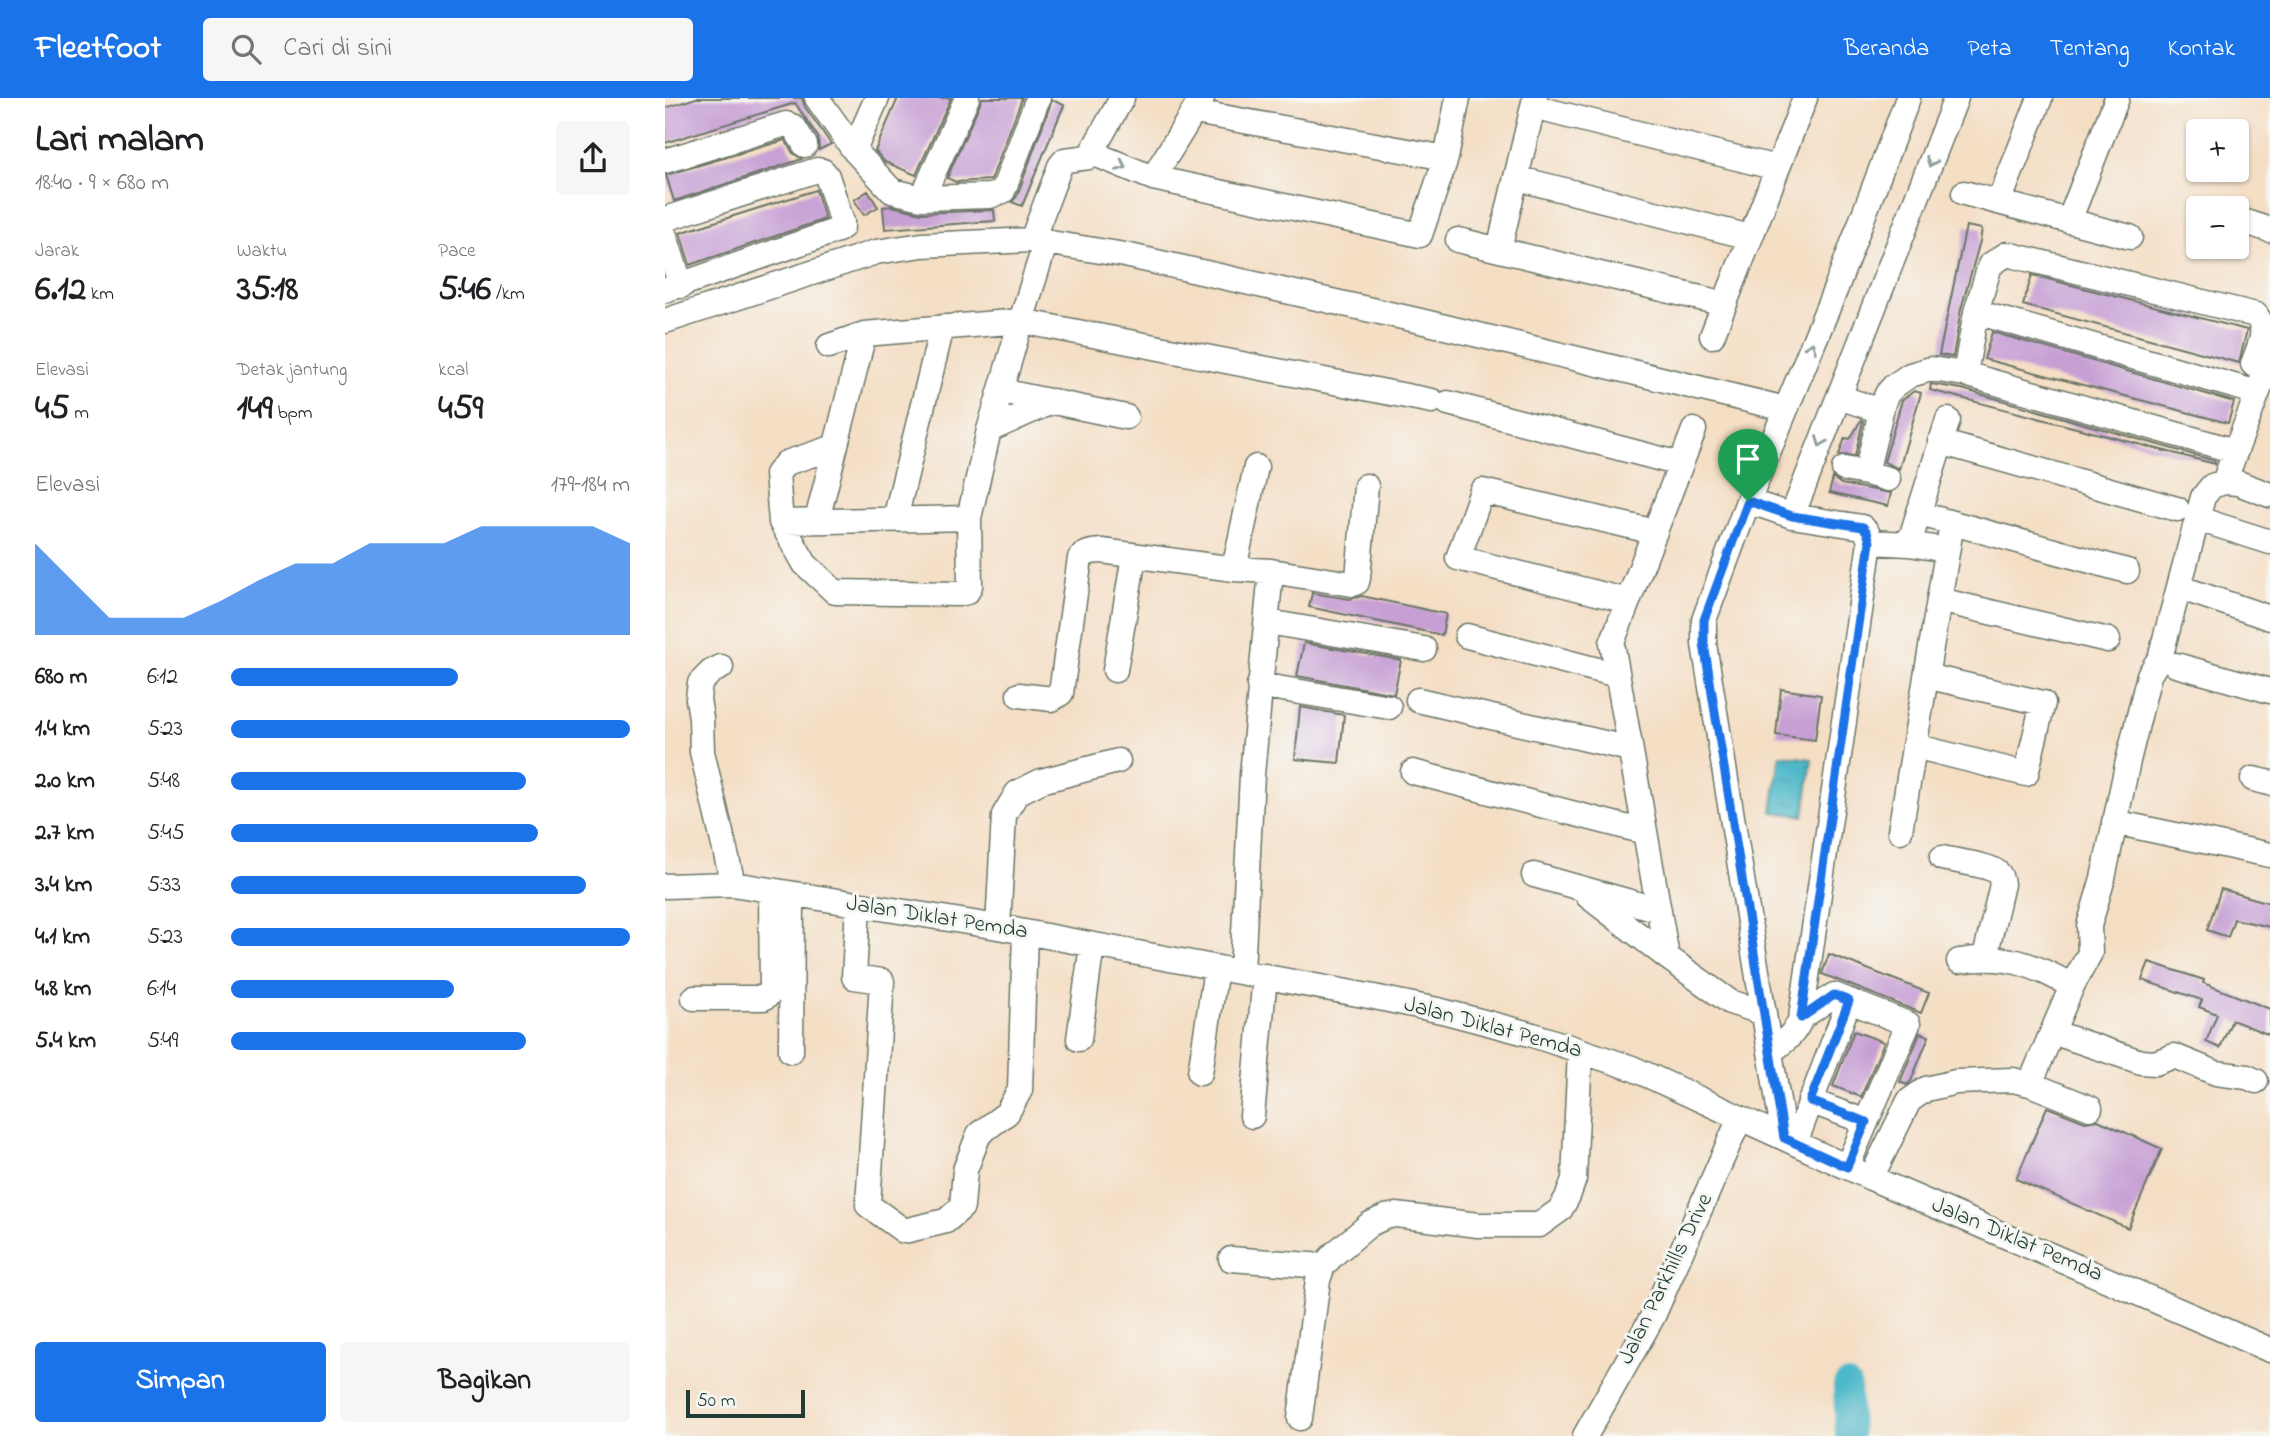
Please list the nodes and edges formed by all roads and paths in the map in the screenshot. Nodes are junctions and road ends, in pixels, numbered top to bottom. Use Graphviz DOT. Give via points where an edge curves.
graph roads {
  1 [pos="817,98"];
  2 [pos="877,98"];
  3 [pos="967,98"];
  4 [pos="1122,98"];
  5 [pos="1458,98"];
  6 [pos="1804,98"];
  7 [pos="1908,98"];
  8 [pos="1955,98"];
  9 [pos="2041,98"];
  10 [pos="2117,98"];
  11 [pos="1035,99"];
  12 [pos="1534,103"];
  13 [pos="1198,105"];
  14 [pos="805,145"];
  15 [pos="854,150"];
  16 [pos="1091,153"];
  17 [pos="1446,158"];
  18 [pos="665,161"];
  19 [pos="1777,168"];
  20 [pos="1153,178"];
  21 [pos="1516,178"];
  22 [pos="1964,193"];
  23 [pos="922,198"];
  24 [pos="1999,202"];
  25 [pos="665,219"];
  26 [pos="2069,221"];
  27 [pos="2249,223"];
  28 [pos="2270,230"];
  29 [pos="665,236"];
  30 [pos="1751,237"];
  31 [pos="2130,237"];
  32 [pos="1039,240"];
  33 [pos="1458,240"];
  34 [pos="1499,249"];
  35 [pos="673,288"];
  36 [pos="1724,304"];
  37 [pos="1976,312"];
  38 [pos="665,321"];
  39 [pos="1021,321"];
  40 [pos="942,327"];
  41 [pos="864,334"];
  42 [pos="1712,337"];
  43 [pos="829,346"];
  44 [pos="2270,350"];
  45 [pos="1965,374"];
  46 [pos="2244,389"];
  47 [pos="1001,391"];
  48 [pos="1839,397"];
  49 [pos="1053,401"];
  50 [pos="1786,409"];
  51 [pos="1881,411"];
  52 [pos="1126,417"];
  53 [pos="1694,429"];
  54 [pos="989,430"];
  55 [pos="835,447"];
  56 [pos="2232,449"];
  57 [pos="1681,464"];
  58 [pos="1256,467"];
  59 [pos="1866,473"];
  60 [pos="2224,482"];
  61 [pos="1366,486"];
  62 [pos="2270,495"];
  63 [pos="1752,503"];
  64 [pos="1788,514"];
  65 [pos="1920,514"];
  66 [pos="2187,514"];
  67 [pos="969,517"];
  68 [pos="895,519"];
  69 [pos="817,520"];
  70 [pos="781,522"];
  71 [pos="1952,523"];
  72 [pos="1654,532"];
  73 [pos="1870,542"];
  74 [pos="2270,542"];
  75 [pos="1909,544"];
  76 [pos="1947,550"];
  77 [pos="1133,556"];
  78 [pos="1234,569"];
  79 [pos="1271,571"];
  80 [pos="2127,571"];
  81 [pos="2193,592"];
  82 [pos="1939,600"];
  83 [pos="1628,601"];
  84 [pos="2270,618"];
  85 [pos="1268,622"];
  86 [pos="1467,636"];
  87 [pos="2108,640"];
  88 [pos="1424,649"];
  89 [pos="2176,665"];
  90 [pos="721,667"];
  91 [pos="1115,670"];
  92 [pos="1617,675"];
  93 [pos="1926,676"];
  94 [pos="1259,685"];
  95 [pos="2270,691"];
  96 [pos="1019,695"];
  97 [pos="1418,701"];
  98 [pos="1389,707"];
  99 [pos="1914,746"];
  100 [pos="1630,750"];
  101 [pos="1118,761"];
  102 [pos="1413,772"];
  103 [pos="2114,822"];
  104 [pos="1900,831"];
  105 [pos="1645,832"];
  106 [pos="2270,855"];
  107 [pos="1943,858"];
  108 [pos="1534,875"];
  109 [pos="733,884"];
  110 [pos="665,886"];
  111 [pos="1576,887"];
  112 [pos="782,893"];
  113 [pos="858,905"];
  114 [pos="1659,910"];
  115 [pos="998,927"];
  116 [pos="1025,933"];
  117 [pos="1091,945"];
  118 [pos="1667,957"];
  119 [pos="1985,957"];
  120 [pos="1959,961"];
  121 [pos="1216,968"];
  122 [pos="1254,974"];
  123 [pos="2072,986"];
  124 [pos="694,998"];
  125 [pos="1849,1001"];
  126 [pos="1764,1013"];
  127 [pos="1801,1018"];
  128 [pos="2052,1032"];
  129 [pos="1079,1039"];
  130 [pos="790,1051"];
  131 [pos="1580,1052"];
  132 [pos="1770,1052"];
  133 [pos="1200,1073"];
  134 [pos="2256,1081"];
  135 [pos="2030,1084"];
  136 [pos="1810,1101"];
  137 [pos="2090,1108"];
  138 [pos="1252,1116"];
  139 [pos="1740,1118"];
  140 [pos="1866,1122"];
  141 [pos="1789,1140"];
  142 [pos="1847,1167"];
  143 [pos="1871,1178"];
  144 [pos="1231,1259"];
  145 [pos="1323,1266"];
  146 [pos="2270,1350"];
  147 [pos="1300,1418"];
  148 [pos="1585,1436"];
  1 -- 15 [label="street"];
  2 -- 15 [label="street"];
  3 -- 23 [label="street"];
  4 -- 16 [label="street"];
  5 -- 17 [label="street"];
  6 -- 19 [label="street"];
  50 -- 7 [label="street, one-way"];
  8 -- 48 [label="street, one-way"];
  9 -- 24 [label="street"];
  10 -- 26 [label="street"];
  11 -- 23 [label="street" via="1003,191 990,196"];
  12 -- 19 [label="street"];
  12 -- 21 [label="street"];
  13 -- 17 [label="street"];
  13 -- 20 [label="street"];
  14 -- 18 [label="street" via="794,127 786,124"];
  15 -- 23 [label="street" via="892,191"];
  16 -- 20 [label="street, one-way"];
  16 -- 32 [label="street" via="1086,159 1062,162"];
  17 -- 20 [label="street" via="1420,234"];
  19 -- 30 [label="street"];
  21 -- 30 [label="street"];
  21 -- 34 [label="street"];
  22 -- 24 [label="street"];
  24 -- 26 [label="street"];
  25 -- 35 [label="street" via="817,170 827,176 842,219 838,230"];
  26 -- 31 [label="street"];
  27 -- 28 [label="street"];
  29 -- 35 [label="street"];
  30 -- 36 [label="street"];
  32 -- 38 [label="street" via="922,245 876,252"];
  32 -- 39 [label="street"];
  32 -- 50 [label="street" via="1416,320"];
  33 -- 34 [label="street"];
  34 -- 36 [label="street"];
  36 -- 42 [label="street"];
  37 -- 45 [label="street"];
  37 -- 46 [label="street"];
  37 -- 46 [label="street" via="1990,265 2007,254 2256,315 2264,333"];
  39 -- 40 [label="street"];
  39 -- 47 [label="street"];
  39 -- 57 [label="street" via="1440,402"];
  40 -- 41 [label="street"];
  40 -- 68 [label="street"];
  41 -- 43 [label="street"];
  41 -- 55 [label="street"];
  44 -- 56 [label="street" via="2261,384"];
  45 -- 51 [label="street" via="1931,369 1910,375 1887,394"];
  45 -- 56 [label="street"];
  46 -- 56 [label="street"];
  47 -- 49 [label="street"];
  47 -- 54 [label="street"];
  48 -- 51 [label="street"];
  48 -- 64 [label="street, one-way"];
  49 -- 52 [label="street"];
  49 -- 54 [label="street"];
  50 -- 63 [label="street"];
  51 -- 59 [label="street"];
  53 -- 57 [label="street"];
  54 -- 67 [label="street"];
  55 -- 69 [label="street"];
  55 -- 70 [label="street" via="781,467 777,474"];
  56 -- 60 [label="street"];
  57 -- 72 [label="street"];
  58 -- 78 [label="street"];
  60 -- 62 [label="street"];
  60 -- 66 [label="street" via="2212,486"];
  61 -- 79 [label="street" via="1357,582"];
  63 -- 64 [label="street"];
  63 -- 126 [label="street" via="1704,620 1704,644"];
  64 -- 73 [label="street" via="1863,527"];
  65 -- 66 [label="street" via="1944,431"];
  65 -- 71 [label="street"];
  65 -- 75 [label="street"];
  66 -- 74 [label="street"];
  66 -- 103 [label="street" via="2159,658 2149,675"];
  67 -- 68 [label="street"];
  67 -- 70 [label="street" via="970,586 959,594 835,592 805,564"];
  68 -- 69 [label="street"];
  69 -- 70 [label="street"];
  71 -- 76 [label="street"];
  71 -- 80 [label="street"];
  72 -- 83 [label="street"];
  72 -- 83 [label="street" via="1482,491 1458,558"];
  73 -- 75 [label="street"];
  73 -- 127 [label="street"];
  75 -- 76 [label="street"];
  76 -- 82 [label="street"];
  77 -- 78 [label="street"];
  77 -- 91 [label="street"];
  77 -- 96 [label="street" via="1093,551 1080,558 1061,693 1052,699"];
  78 -- 79 [label="street"];
  79 -- 85 [label="street"];
  81 -- 84 [label="street"];
  82 -- 87 [label="street"];
  82 -- 93 [label="street"];
  83 -- 92 [label="street" via="1612,643"];
  85 -- 88 [label="street"];
  85 -- 94 [label="street"];
  86 -- 92 [label="street"];
  89 -- 95 [label="street"];
  90 -- 109 [label="street" via="700,683 698,699 702,752"];
  92 -- 100 [label="street"];
  93 -- 99 [label="street"];
  93 -- 99 [label="street" via="2043,703 2026,774"];
  94 -- 98 [label="street"];
  94 -- 122 [label="street" via="1252,775"];
  97 -- 100 [label="street"];
  99 -- 104 [label="street"];
  100 -- 105 [label="street"];
  101 -- 115 [label="street" via="1041,781 1017,793 1004,815"];
  102 -- 105 [label="street"];
  103 -- 106 [label="street"];
  103 -- 123 [label="street" via="2089,926 2089,953"];
  105 -- 114 [label="street"];
  107 -- 119 [label="street" via="1985,868 2001,878"];
  108 -- 111 [label="street"];
  109 -- 110 [label="street, Jalan Diklat Pemda"];
  109 -- 112 [label="street, Jalan Diklat Pemda"];
  111 -- 114 [label="street"];
  111 -- 118 [label="street"];
  112 -- 113 [label="street, Jalan Diklat Pemda"];
  112 -- 124 [label="street" via="772,992 764,998"];
  112 -- 130 [label="street"];
  113 -- 115 [label="street, Jalan Diklat Pemda"];
  113 -- 116 [label="street" via="854,977 882,981 868,1205 904,1231 946,1221 962,1207 965,1170 979,1134 1007,1113 1020,1090"];
  114 -- 118 [label="street"];
  115 -- 116 [label="street, Jalan Diklat Pemda"];
  116 -- 117 [label="street, Jalan Diklat Pemda"];
  117 -- 121 [label="street, Jalan Diklat Pemda"];
  117 -- 129 [label="street"];
  118 -- 126 [label="street" via="1730,1002"];
  119 -- 120 [label="street"];
  119 -- 123 [label="street" via="2039,968"];
  121 -- 122 [label="street, Jalan Diklat Pemda"];
  121 -- 133 [label="street"];
  122 -- 131 [label="street, Jalan Diklat Pemda" via="1442,1012"];
  122 -- 138 [label="street"];
  123 -- 128 [label="street"];
  125 -- 127 [label="street" via="1834,995"];
  125 -- 136 [label="street"];
  125 -- 140 [label="street" via="1908,1024"];
  126 -- 132 [label="street"];
  127 -- 132 [label="street" via="1789,1038"];
  128 -- 134 [label="street" via="2141,1062 2175,1056 2216,1073"];
  128 -- 135 [label="street"];
  131 -- 139 [label="street, Jalan Diklat Pemda" via="1632,1068"];
  131 -- 145 [label="street" via="1574,1180 1560,1210 1539,1224 1478,1225 1385,1217 1370,1224"];
  132 -- 141 [label="street"];
  135 -- 137 [label="street"];
  135 -- 143 [label="street" via="2013,1080 1926,1088 1909,1101"];
  136 -- 140 [label="street"];
  136 -- 141 [label="street"];
  139 -- 141 [label="street, Jalan Diklat Pemda"];
  139 -- 148 [label="street, Jalan Parkhills Drive" via="1653,1316"];
  140 -- 142 [label="street"];
  141 -- 142 [label="street, Jalan Diklat Pemda"];
  142 -- 143 [label="street, Jalan Diklat Pemda"];
  143 -- 146 [label="street, Jalan Diklat Pemda"];
  144 -- 145 [label="street"];
  145 -- 147 [label="street"];
}
